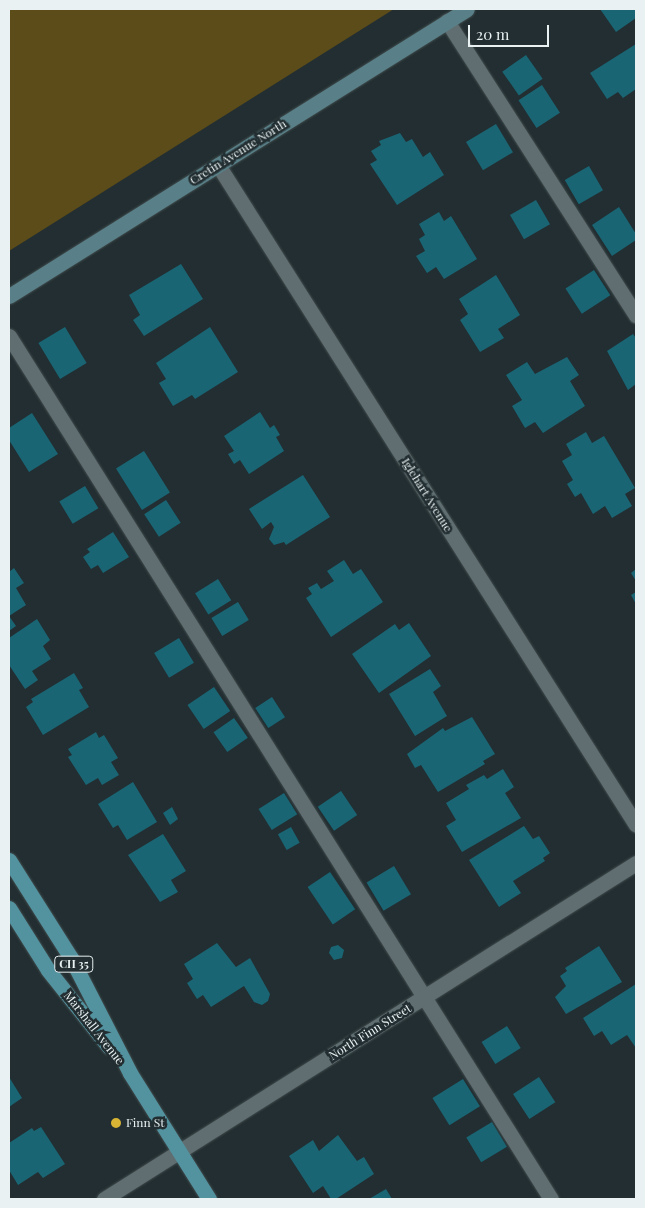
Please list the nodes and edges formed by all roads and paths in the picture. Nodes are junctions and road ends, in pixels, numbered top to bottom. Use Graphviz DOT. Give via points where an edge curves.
graph roads {
  1 [pos="467,9"];
  2 [pos="447,21"];
  3 [pos="218,165"];
  4 [pos="9,296"];
  5 [pos="636,315"];
  6 [pos="9,336"];
  7 [pos="636,825"];
  8 [pos="9,860"];
  9 [pos="636,863"];
  10 [pos="9,908"];
  11 [pos="425,997"];
  12 [pos="130,1073"];
  13 [pos="179,1153"];
  14 [pos="104,1199"];
  15 [pos="208,1199"];
  16 [pos="552,1199"];
  1 -- 2 [label="main road, Cretin Avenue North"];
  2 -- 3 [label="main road, Cretin Avenue North"];
  2 -- 5 [label="street"];
  3 -- 4 [label="main road, Cretin Avenue North"];
  3 -- 7 [label="street, Iglehart Avenue"];
  6 -- 11 [label="street"];
  8 -- 12 [label="main road, Marshall Avenue / CH 35" via="71,958"];
  9 -- 11 [label="street, North Finn Street"];
  10 -- 12 [label="main road, Marshall Avenue / CH 35" via="48,970"];
  11 -- 13 [label="street, North Finn Street"];
  11 -- 16 [label="street"];
  12 -- 13 [label="main road, Marshall Avenue / CH 35"];
  13 -- 14 [label="street, North Finn Street"];
  13 -- 15 [label="main road, Marshall Avenue / CH 35"];
}
